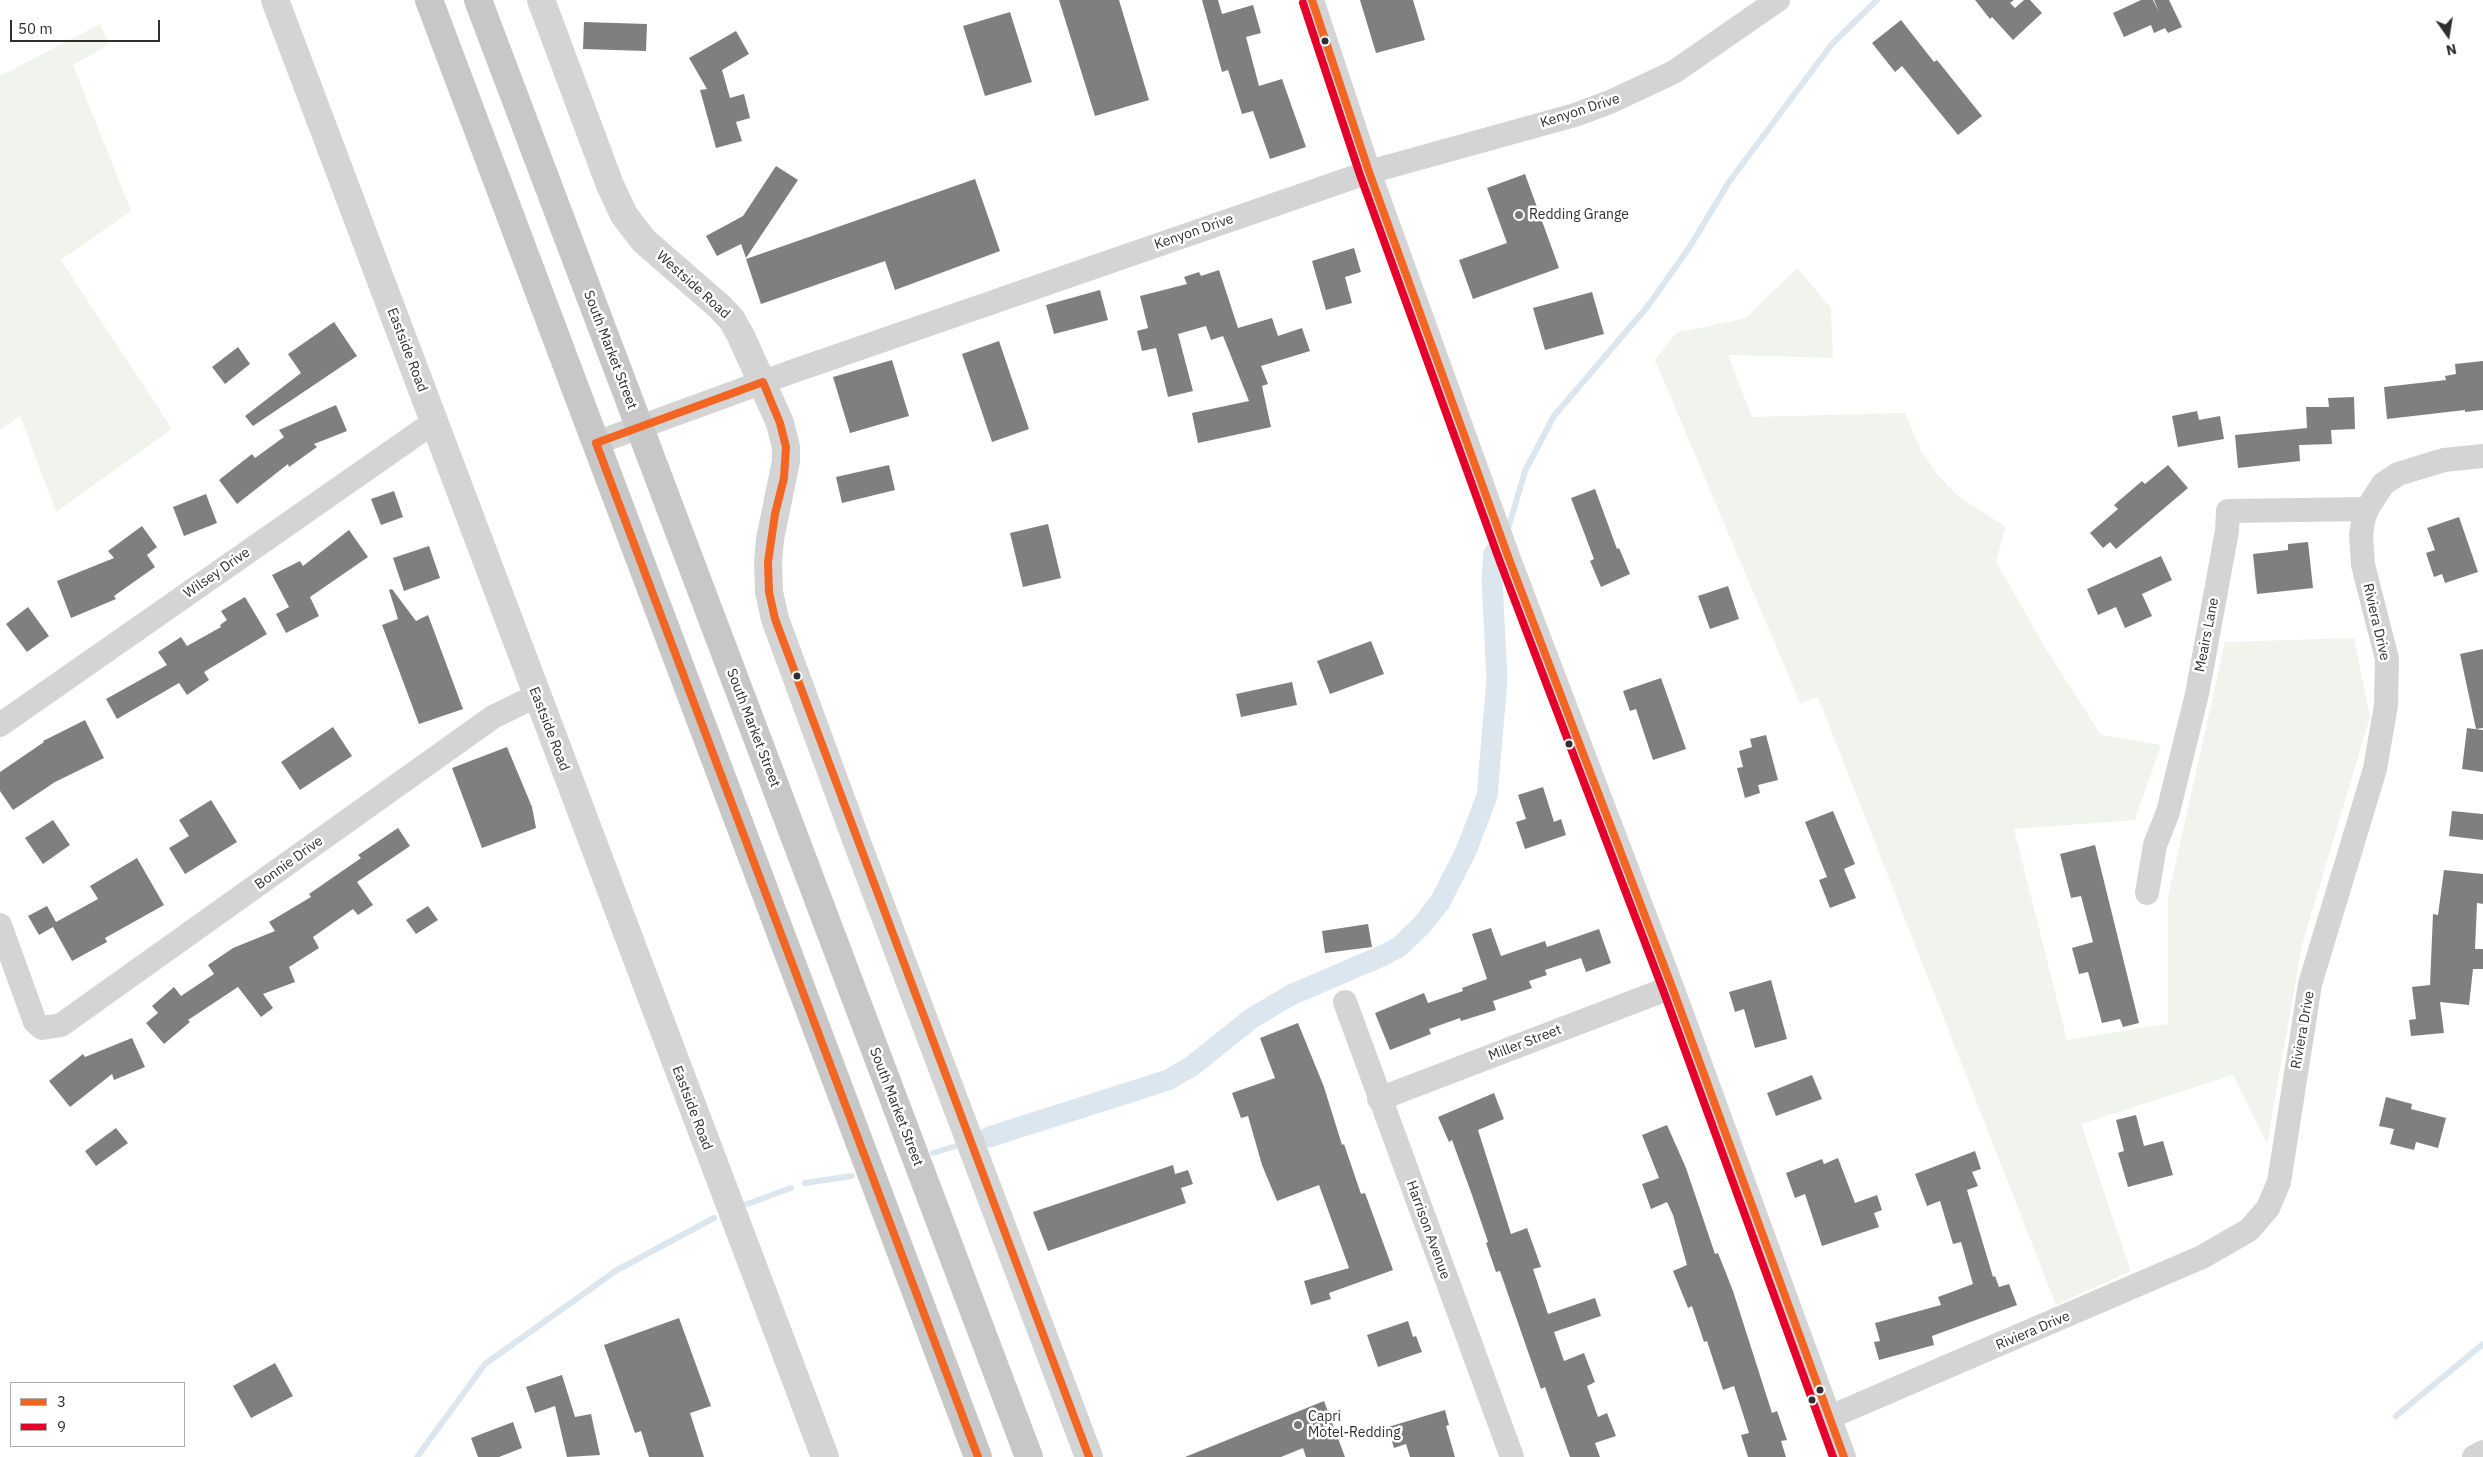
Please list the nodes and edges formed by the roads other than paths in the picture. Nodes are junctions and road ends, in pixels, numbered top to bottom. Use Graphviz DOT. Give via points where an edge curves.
graph roads {
  1 [pos="275,0"];
  2 [pos="429,0"];
  3 [pos="478,0"];
  4 [pos="541,0"];
  5 [pos="1312,0"];
  6 [pos="1778,0"];
  7 [pos="1369,172"];
  8 [pos="763,382"];
  9 [pos="434,422"];
  10 [pos="640,428"];
  11 [pos="596,442"];
  12 [pos="2483,456"];
  13 [pos="2367,509"];
  14 [pos="536,696"];
  15 [pos="0,725"];
  16 [pos="2147,893"];
  17 [pos="0,925"];
  18 [pos="1672,987"];
  19 [pos="1345,1002"];
  20 [pos="1379,1099"];
  21 [pos="1830,1417"];
  22 [pos="2483,1452"];
  23 [pos="825,1457"];
  24 [pos="978,1457"];
  25 [pos="1028,1457"];
  26 [pos="1089,1457"];
  27 [pos="1512,1457"];
  28 [pos="1844,1457"];
  29 [pos="2474,1457"];
  1 -- 9 [label="street, Eastside Road"];
  2 -- 11 [label="main road"];
  3 -- 10 [label="main road, South Market Street"];
  4 -- 8 [label="street, Westside Road" via="624,215 644,241 726,313"];
  5 -- 7 [label="street"];
  6 -- 7 [label="street, Kenyon Drive" via="1674,72 1633,93 1575,115"];
  7 -- 8 [label="street, Kenyon Drive"];
  7 -- 18 [label="street" via="1509,559"];
  8 -- 10 [label="street, Kenyon Drive"];
  8 -- 26 [label="street, Westside Road" via="786,447 784,478 768,562 772,605 784,645"];
  9 -- 14 [label="street, Eastside Road"];
  9 -- 15 [label="street, Wilsey Drive"];
  10 -- 11 [label="street, Kenyon Drive"];
  10 -- 25 [label="main road, South Market Street"];
  11 -- 24 [label="main road"];
  12 -- 13 [label="street, Riviera Drive" via="2444,460 2398,474 2383,484"];
  13 -- 16 [label="street, Meairs Lane" via="2228,511 2197,694 2168,812 2155,845"];
  13 -- 21 [label="street, Riviera Drive" via="2361,550 2387,659 2383,724 2375,769 2310,984 2279,1182 2268,1208 2249,1230 2202,1257"];
  14 -- 17 [label="street, Bonnie Drive" via="493,717 61,1025 42,1028 36,1022"];
  14 -- 23 [label="street, Eastside Road"];
  18 -- 20 [label="street, Miller Street"];
  18 -- 21 [label="street"];
  19 -- 20 [label="street, Harrison Avenue"];
  20 -- 27 [label="street, Harrison Avenue"];
  21 -- 28 [label="street"];
  22 -- 29 [label="street"];
}
